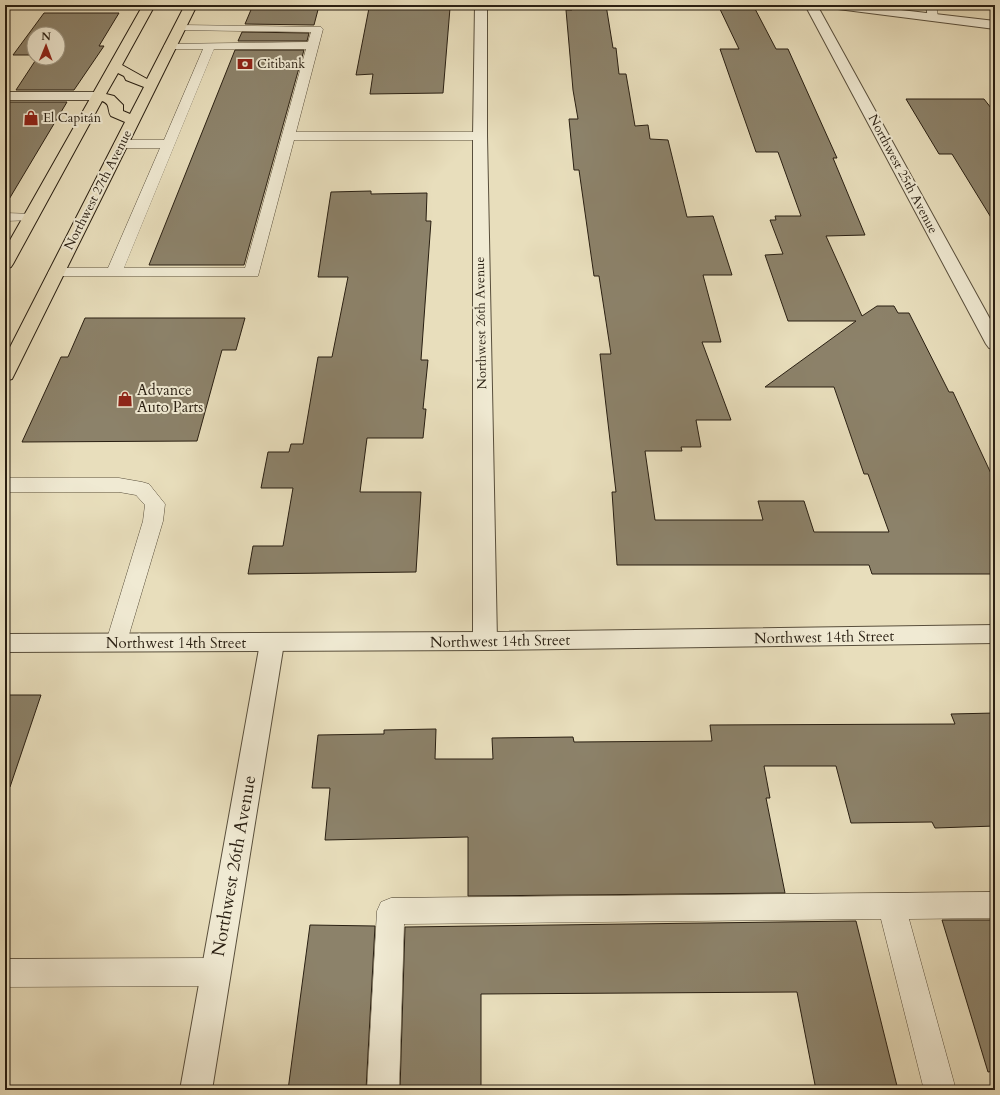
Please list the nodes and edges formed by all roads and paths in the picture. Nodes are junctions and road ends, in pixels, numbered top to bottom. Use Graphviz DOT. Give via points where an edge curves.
graph roads {
  1 [pos="149,5"];
  2 [pos="191,5"];
  3 [pos="481,5"];
  4 [pos="811,5"];
  5 [pos="830,5"];
  6 [pos="932,5"];
  7 [pos="932,17"];
  8 [pos="995,25"];
  9 [pos="180,28"];
  10 [pos="313,45"];
  11 [pos="170,46"];
  12 [pos="210,46"];
  13 [pos="115,67"];
  14 [pos="151,85"];
  15 [pos="5,96"];
  16 [pos="99,96"];
  17 [pos="133,120"];
  18 [pos="289,136"];
  19 [pos="480,136"];
  20 [pos="121,144"];
  21 [pos="168,144"];
  22 [pos="5,217"];
  23 [pos="31,218"];
  24 [pos="7,259"];
  25 [pos="56,273"];
  26 [pos="114,273"];
  27 [pos="988,318"];
  28 [pos="995,344"];
  29 [pos="5,375"];
  30 [pos="5,485"];
  31 [pos="995,634"];
  32 [pos="485,641"];
  33 [pos="117,642"];
  34 [pos="5,643"];
  35 [pos="272,643"];
  36 [pos="995,905"];
  37 [pos="892,906"];
  38 [pos="216,972"];
  39 [pos="5,973"];
  40 [pos="196,1090"];
  41 [pos="383,1090"];
  42 [pos="940,1090"];
  1 -- 13 [label="highway"];
  2 -- 9 [label="highway, Northwest 27th Avenue"];
  3 -- 19 [label="street, Northwest 26th Avenue"];
  4 -- 27 [label="street, Northwest 25th Avenue"];
  5 -- 7 [label="street"];
  6 -- 7 [label="lane"];
  7 -- 8 [label="street"];
  9 -- 10 [label="lane" via="317,29"];
  9 -- 11 [label="highway, Northwest 27th Avenue"];
  10 -- 12 [label="lane"];
  10 -- 18 [label="lane"];
  11 -- 12 [label="lane"];
  11 -- 14 [label="highway, Northwest 27th Avenue"];
  12 -- 21 [label="lane"];
  13 -- 14 [label="highway" via="138,81"];
  13 -- 16 [label="highway"];
  14 -- 17 [label="highway, Northwest 27th Avenue"];
  15 -- 16 [label="street"];
  16 -- 17 [label="highway" via="110,99 116,105 116,113"];
  16 -- 23 [label="highway"];
  17 -- 20 [label="highway, Northwest 27th Avenue"];
  18 -- 19 [label="lane"];
  18 -- 26 [label="lane" via="252,273"];
  19 -- 32 [label="street, Northwest 26th Avenue"];
  20 -- 21 [label="lane"];
  20 -- 25 [label="highway, Northwest 27th Avenue"];
  21 -- 26 [label="lane"];
  22 -- 23 [label="lane"];
  23 -- 24 [label="highway"];
  25 -- 26 [label="lane"];
  25 -- 29 [label="highway, Northwest 27th Avenue"];
  27 -- 28 [label="street, Northwest 25th Avenue"];
  30 -- 33 [label="lane" via="119,484 142,489 155,504 153,521"];
  31 -- 32 [label="street, Northwest 14th Street"];
  32 -- 35 [label="street, Northwest 14th Street"];
  33 -- 34 [label="street, Northwest 14th Street"];
  33 -- 35 [label="street, Northwest 14th Street"];
  35 -- 38 [label="street, Northwest 26th Avenue"];
  36 -- 37 [label="lane"];
  37 -- 41 [label="lane" via="391,911"];
  37 -- 42 [label="lane"];
  38 -- 39 [label="lane"];
  38 -- 40 [label="street, Northwest 26th Avenue"];
}
